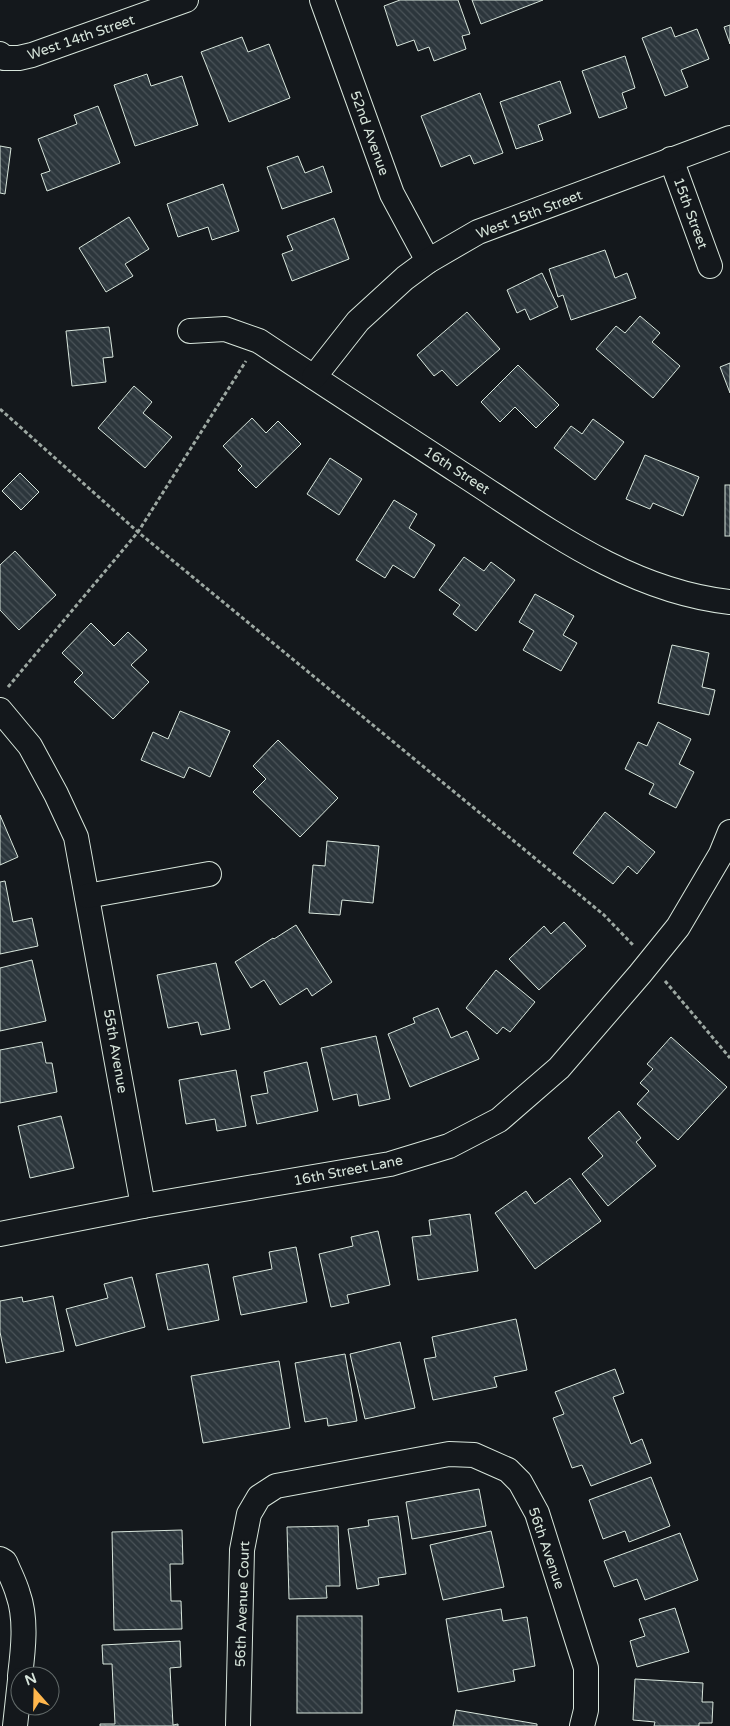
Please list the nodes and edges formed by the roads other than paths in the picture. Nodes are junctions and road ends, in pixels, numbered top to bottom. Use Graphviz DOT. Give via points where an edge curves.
graph roads {
  1 [pos="186,0"];
  2 [pos="322,0"];
  3 [pos="2,56"];
  4 [pos="730,138"];
  5 [pos="671,159"];
  6 [pos="428,261"];
  7 [pos="710,266"];
  8 [pos="190,331"];
  9 [pos="314,377"];
  10 [pos="730,602"];
  11 [pos="3,700"];
  12 [pos="730,832"];
  13 [pos="725,856"];
  14 [pos="209,874"];
  15 [pos="87,896"];
  16 [pos="144,1206"];
  17 [pos="0,1234"];
  18 [pos="268,1491"];
  19 [pos="0,1559"];
  20 [pos="21,1666"];
  21 [pos="238,1726"];
  22 [pos="582,1726"];
  1 -- 3 [label="street, West 14th Street" via="32,55 19,58"];
  2 -- 6 [label="street, 52nd Avenue" via="392,194"];
  4 -- 5 [label="street, West 15th Street"];
  5 -- 6 [label="street, West 15th Street" via="478,232"];
  5 -- 7 [label="street, 15th Street"];
  6 -- 9 [label="street, West 15th Street" via="358,321"];
  8 -- 9 [label="street, 16th Street" via="225,329 259,341"];
  9 -- 10 [label="street, 16th Street" via="576,548 640,580 710,600"];
  11 -- 15 [label="street, 55th Avenue" via="56,794 76,837"];
  12 -- 13 [label="street, 16th Street Lane"];
  13 -- 16 [label="street, 16th Street Lane" via="650,962 559,1068 499,1120 449,1146 390,1164"];
  14 -- 15 [label="street"];
  15 -- 16 [label="street, 55th Avenue"];
  16 -- 17 [label="street, 16th Street Lane"];
  18 -- 21 [label="street, 56th Avenue Court" via="259,1496 249,1514 242,1550"];
  18 -- 22 [label="street, 56th Avenue" via="276,1486 449,1454 474,1455 508,1470 520,1482 537,1512 586,1668 586,1710"];
  19 -- 20 [label="street" via="5,1562 19,1596 23,1629"];
}
